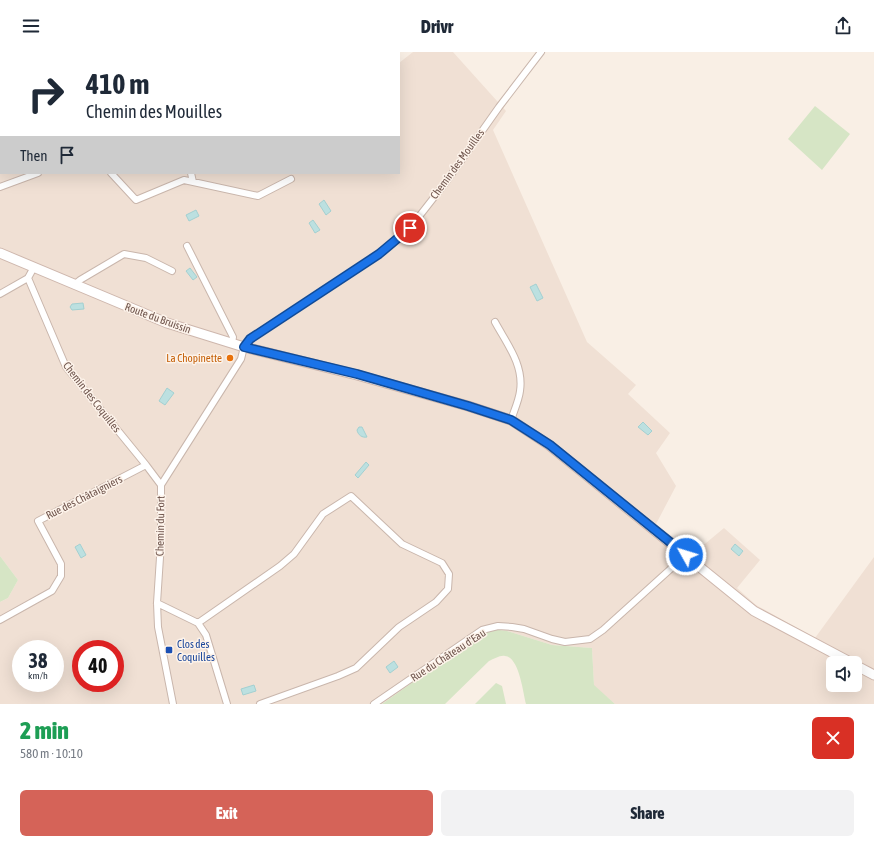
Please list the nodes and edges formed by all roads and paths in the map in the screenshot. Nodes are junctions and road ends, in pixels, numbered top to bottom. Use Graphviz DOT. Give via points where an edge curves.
graph roads {
  1 [pos="541,52"];
  2 [pos="35,174"];
  3 [pos="112,174"];
  4 [pos="191,174"];
  5 [pos="291,179"];
  6 [pos="193,182"];
  7 [pos="0,187"];
  8 [pos="187,246"];
  9 [pos="0,253"];
  10 [pos="34,267"];
  11 [pos="172,271"];
  12 [pos="28,278"];
  13 [pos="74,285"];
  14 [pos="0,294"];
  15 [pos="495,322"];
  16 [pos="232,343"];
  17 [pos="244,347"];
  18 [pos="511,420"];
  19 [pos="146,465"];
  20 [pos="161,485"];
  21 [pos="686,555"];
  22 [pos="157,603"];
  23 [pos="0,620"];
  24 [pos="198,623"];
  25 [pos="839,656"];
  26 [pos="862,669"];
  27 [pos="874,675"];
  28 [pos="173,704"];
  29 [pos="226,704"];
  30 [pos="260,704"];
  31 [pos="374,704"];
  1 -- 17 [label="street, Chemin des Mouilles" via="410,228 379,254 250,339"];
  2 -- 7 [label="street"];
  3 -- 6 [label="street" via="136,200 184,180"];
  4 -- 6 [label="street"];
  5 -- 6 [label="street" via="258,196"];
  8 -- 16 [label="street" via="233,337"];
  9 -- 10 [label="street, Route du Bruissin"];
  10 -- 12 [label="street"];
  10 -- 13 [label="street, Route du Bruissin"];
  11 -- 13 [label="street" via="146,258 124,254"];
  12 -- 14 [label="street"];
  12 -- 19 [label="street, Chemin des Coquilles" via="66,367"];
  13 -- 16 [label="street, Route du Bruissin" via="167,322"];
  15 -- 18 [label="street" via="517,362 521,376 520,392"];
  16 -- 17 [label="street, Route du Bruissin"];
  17 -- 18 [label="street, Route du Bruissin" via="357,374"];
  17 -- 20 [label="street, Chemin du Fort" via="241,359"];
  18 -- 21 [label="street, Route du Bruissin" via="550,445"];
  19 -- 20 [label="street, Chemin des Coquilles"];
  19 -- 23 [label="street, Rue des Châtaigniers" via="38,521 60,564 60,576 52,591"];
  20 -- 22 [label="street, Chemin du Fort"];
  21 -- 25 [label="street, Route du Bruissin" via="754,611"];
  21 -- 31 [label="street, Rue du Château d'Eau" via="590,639 565,642 512,627 498,626 482,630"];
  22 -- 24 [label="street"];
  22 -- 28 [label="street, Chemin du Fort" via="158,627"];
  24 -- 29 [label="street" via="206,635"];
  24 -- 30 [label="street" via="280,566 294,554 323,514 352,496 402,544 442,563 449,574 448,589 436,602 399,627 356,668"];
  26 -- 27 [label="street"];
}
